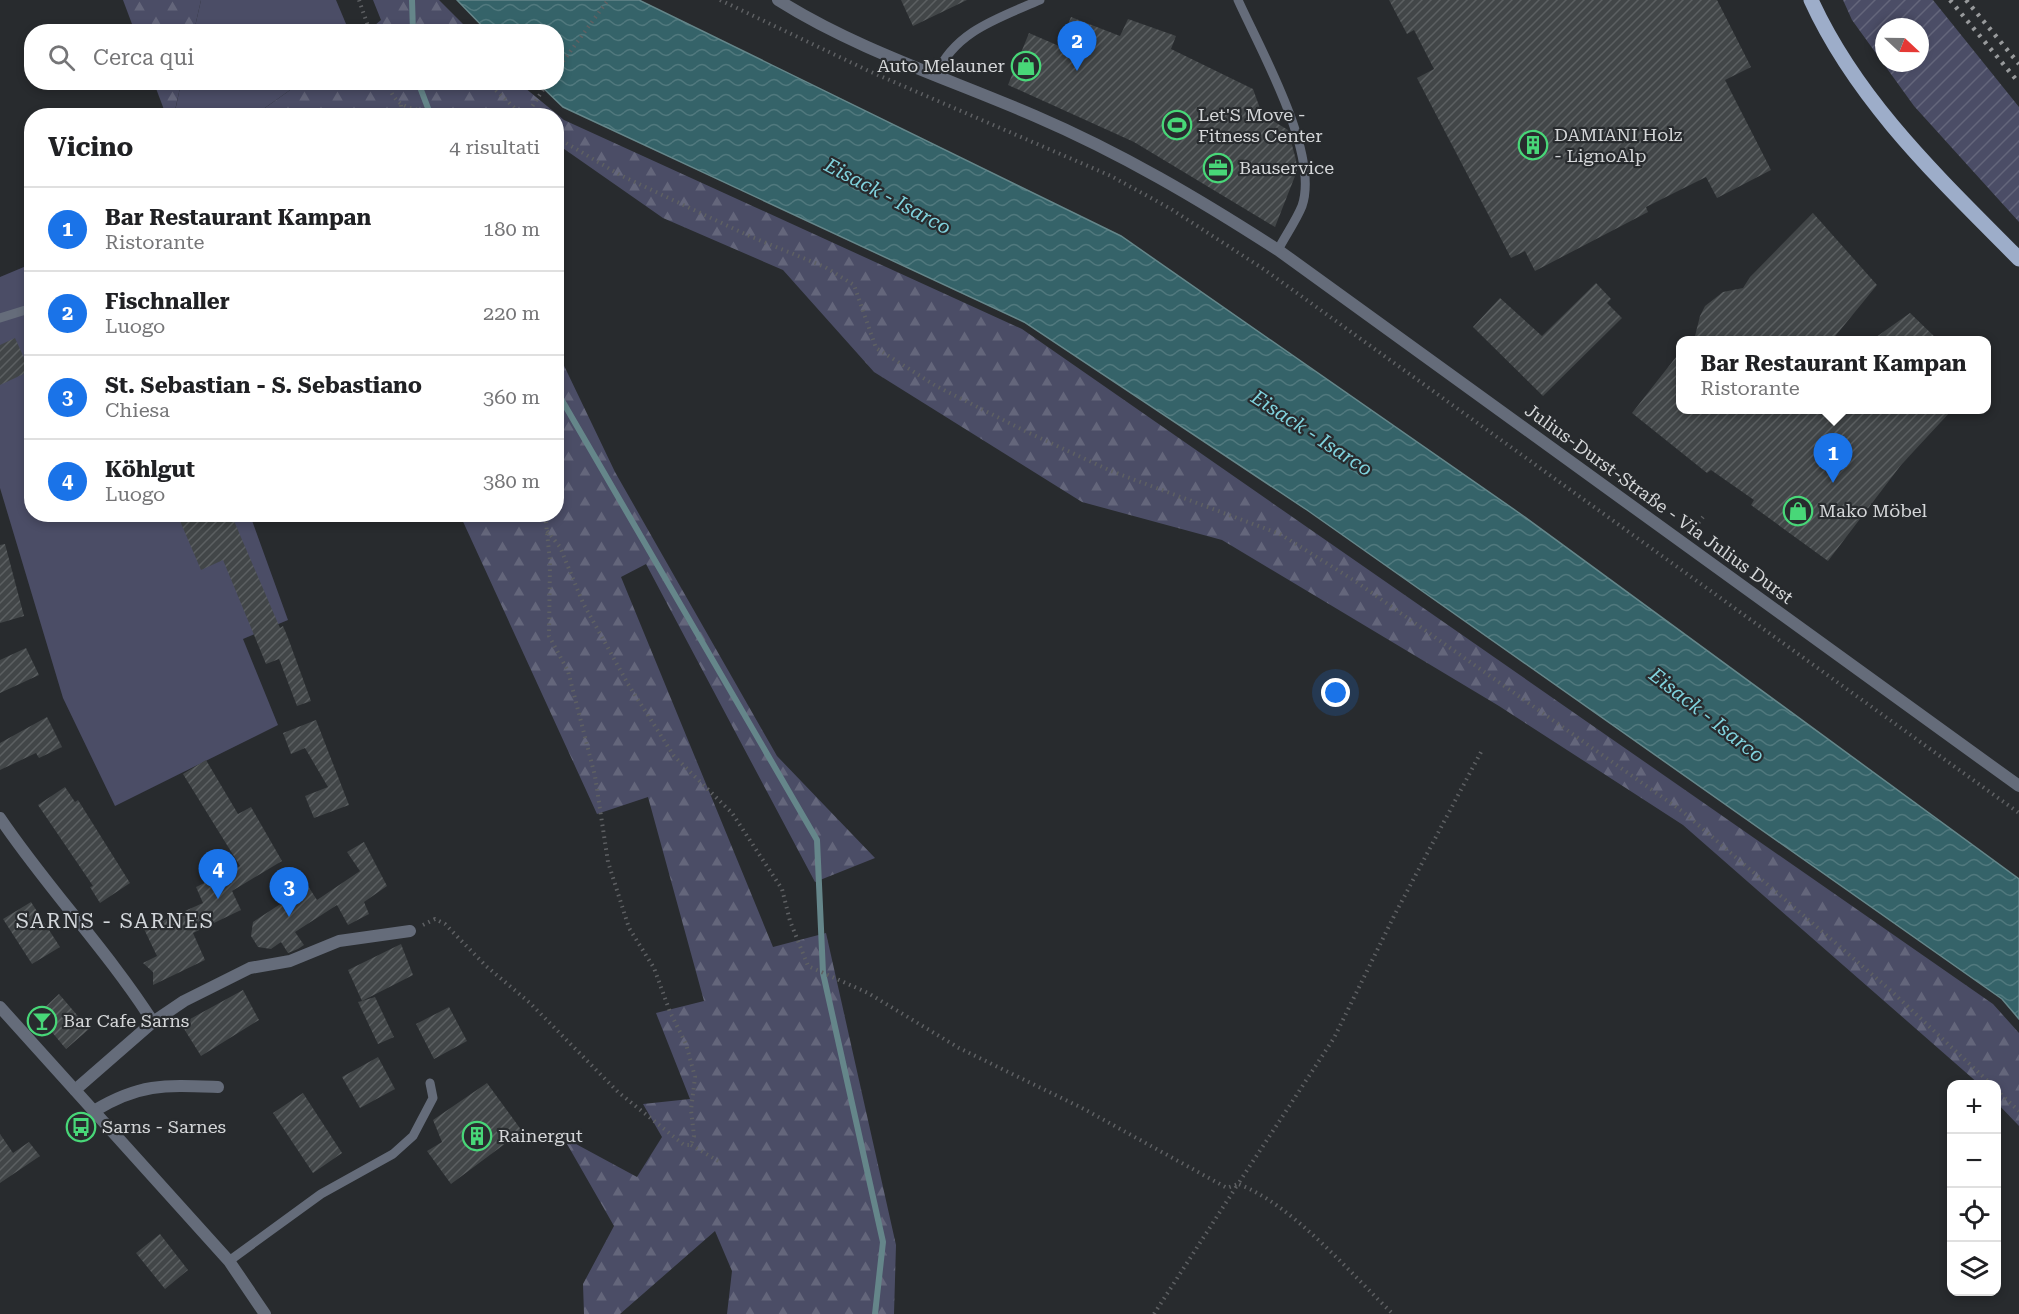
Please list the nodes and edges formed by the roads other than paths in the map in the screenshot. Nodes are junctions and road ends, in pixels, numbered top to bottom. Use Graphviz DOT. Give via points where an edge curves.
graph roads {
  1 [pos="778,0"];
  2 [pos="799,0"];
  3 [pos="1040,0"];
  4 [pos="1238,0"];
  5 [pos="1811,0"];
  6 [pos="800,14"];
  7 [pos="936,75"];
  8 [pos="1278,250"];
  9 [pos="2019,260"];
  10 [pos="24,310"];
  11 [pos="0,318"];
  12 [pos="2019,786"];
  13 [pos="0,818"];
  14 [pos="410,931"];
  15 [pos="0,1007"];
  16 [pos="153,1022"];
  17 [pos="430,1083"];
  18 [pos="218,1087"];
  19 [pos="75,1090"];
  20 [pos="94,1111"];
  21 [pos="229,1261"];
  22 [pos="265,1314"];
  1 -- 6 [label="street, Julius-Durst-Straße - Via Julius Durst"];
  2 -- 6 [label="street"];
  3 -- 7 [label="lane" via="983,25 958,41"];
  4 -- 8 [label="lane" via="1293,124 1305,163 1302,205"];
  5 -- 9 [label="main road" via="1841,57 1877,108 1910,148"];
  6 -- 7 [label="street, Julius-Durst-Straße - Via Julius Durst"];
  7 -- 8 [label="street, Julius-Durst-Straße - Via Julius Durst" via="1120,154"];
  8 -- 12 [label="street, Julius-Durst-Straße - Via Julius Durst"];
  10 -- 11 [label="lane"];
  13 -- 16 [label="street"];
  14 -- 16 [label="street" via="339,941 290,961 250,968 184,1001"];
  15 -- 19 [label="street"];
  16 -- 19 [label="street"];
  17 -- 21 [label="lane" via="433,1098 413,1136 393,1154 321,1194"];
  18 -- 20 [label="street" via="159,1085 113,1099"];
  19 -- 20 [label="street"];
  20 -- 21 [label="street"];
  21 -- 22 [label="street"];
}
